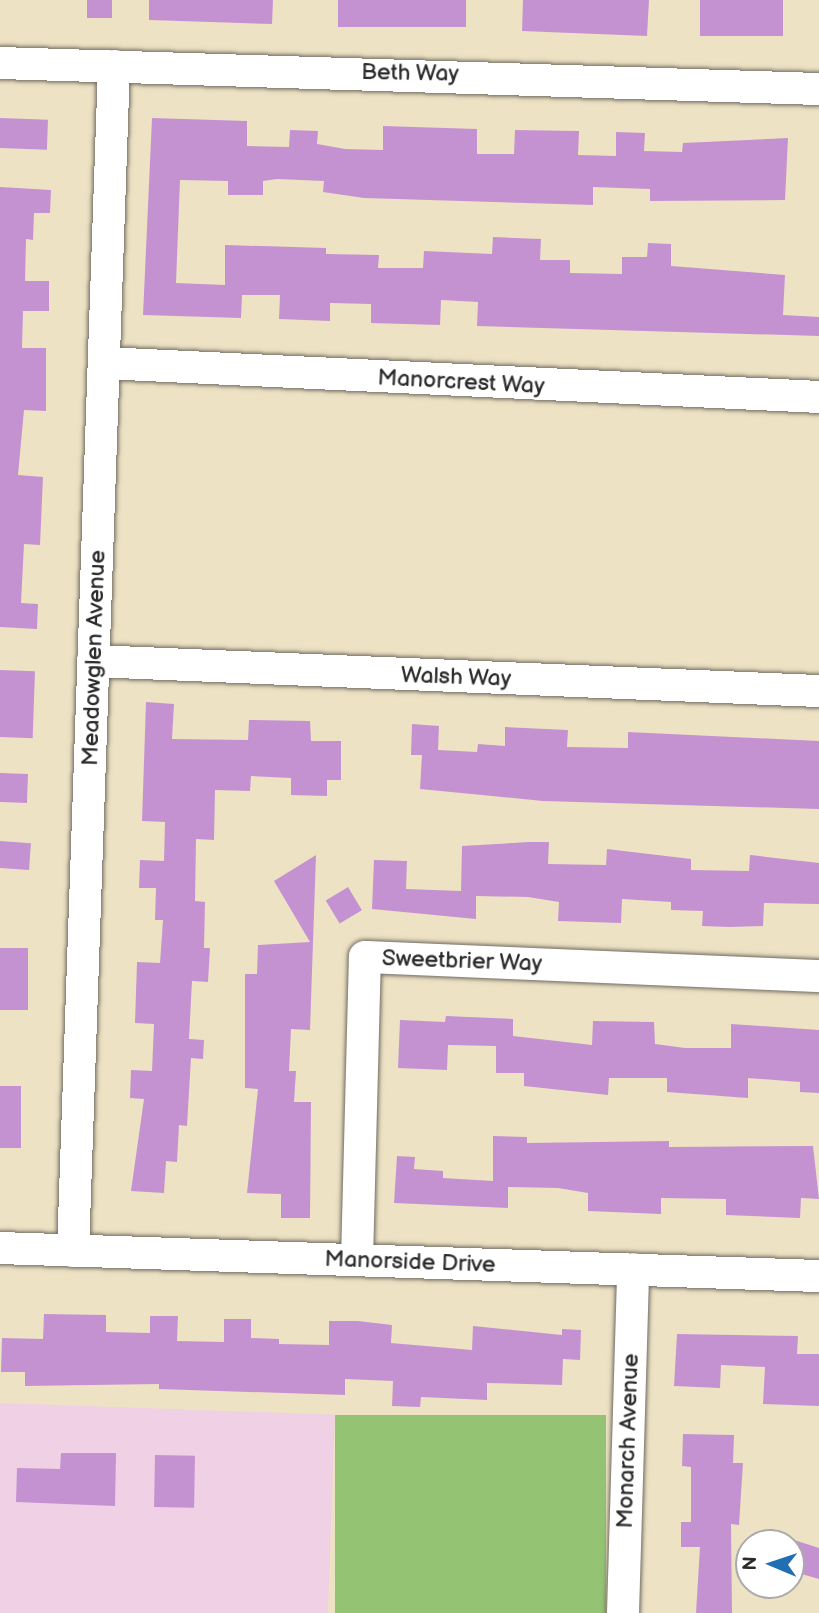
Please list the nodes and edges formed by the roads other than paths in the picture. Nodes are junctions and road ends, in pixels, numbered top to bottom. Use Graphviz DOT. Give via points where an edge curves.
graph roads {
  1 [pos="0,63"];
  2 [pos="114,66"];
  3 [pos="819,89"];
  4 [pos="104,363"];
  5 [pos="819,397"];
  6 [pos="93,661"];
  7 [pos="819,691"];
  8 [pos="819,976"];
  9 [pos="0,1248"];
  10 [pos="73,1251"];
  11 [pos="357,1260"];
  12 [pos="633,1269"];
  13 [pos="819,1276"];
  14 [pos="623,1613"];
  1 -- 2 [label="street, Beth Way"];
  2 -- 3 [label="street, Beth Way"];
  2 -- 4 [label="street, Meadowglen Avenue"];
  4 -- 5 [label="street, Manorcrest Way"];
  4 -- 6 [label="street, Meadowglen Avenue"];
  6 -- 7 [label="street, Walsh Way"];
  6 -- 10 [label="street, Meadowglen Avenue"];
  8 -- 11 [label="street, Sweetbrier Way" via="365,957"];
  9 -- 10 [label="street, Manorside Drive"];
  10 -- 11 [label="street, Manorside Drive"];
  11 -- 12 [label="street, Manorside Drive"];
  12 -- 13 [label="street, Manorside Drive"];
  12 -- 14 [label="street, Monarch Avenue"];
}
